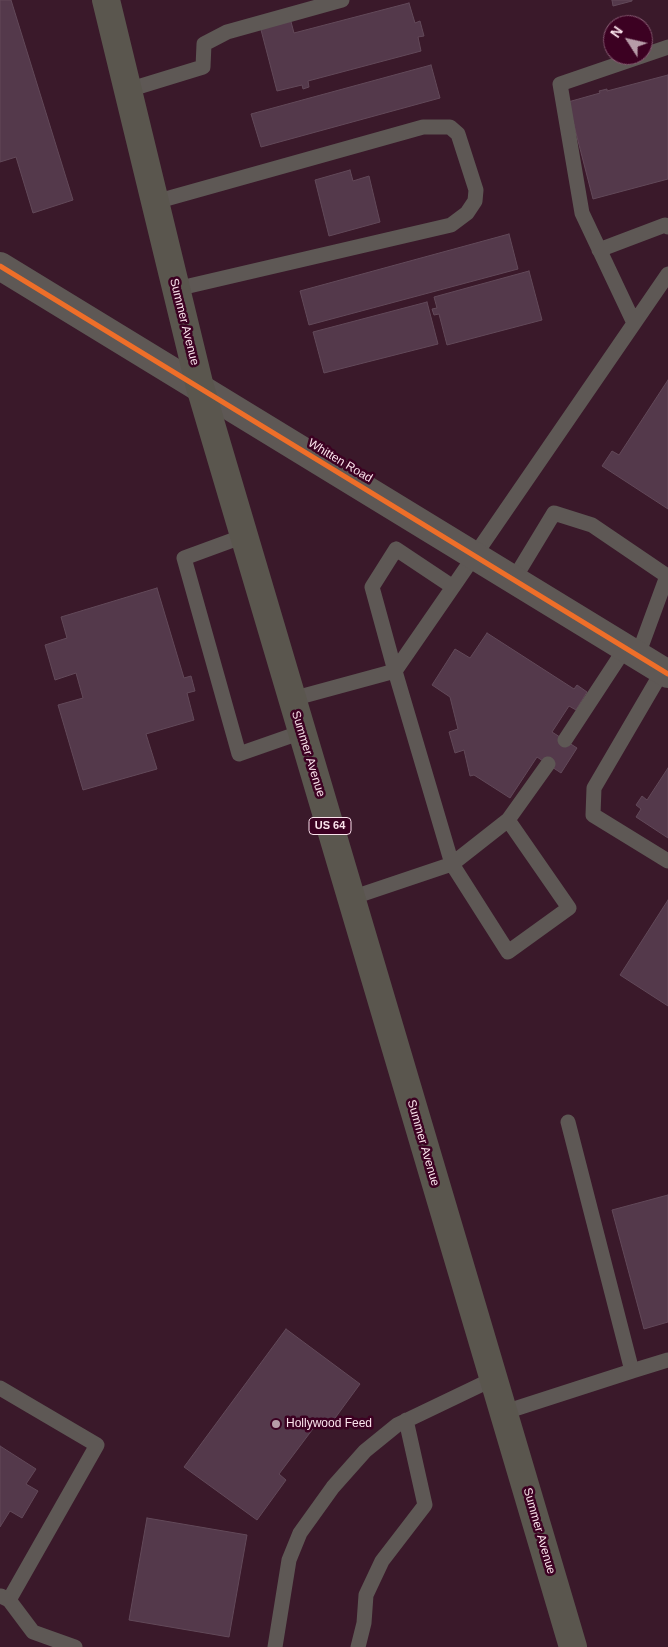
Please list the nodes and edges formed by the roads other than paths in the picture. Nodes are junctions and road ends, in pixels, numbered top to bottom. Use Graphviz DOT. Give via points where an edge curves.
graph roads {
  1 [pos="106,0"];
  2 [pos="342,0"];
  3 [pos="668,47"];
  4 [pos="128,90"];
  5 [pos="155,202"];
  6 [pos="668,227"];
  7 [pos="599,250"];
  8 [pos="0,266"];
  9 [pos="668,274"];
  10 [pos="176,289"];
  11 [pos="634,323"];
  12 [pos="200,387"];
  13 [pos="244,536"];
  14 [pos="475,555"];
  15 [pos="667,576"];
  16 [pos="514,578"];
  17 [pos="453,587"];
  18 [pos="632,651"];
  19 [pos="395,672"];
  20 [pos="665,672"];
  21 [pos="292,699"];
  22 [pos="302,732"];
  23 [pos="564,740"];
  24 [pos="548,764"];
  25 [pos="508,820"];
  26 [pos="668,861"];
  27 [pos="452,864"];
  28 [pos="351,898"];
  29 [pos="568,1122"];
  30 [pos="668,1360"];
  31 [pos="632,1371"];
  32 [pos="493,1379"];
  33 [pos="0,1388"];
  34 [pos="505,1412"];
  35 [pos="406,1420"];
  36 [pos="4,1598"];
  37 [pos="74,1647"];
  38 [pos="275,1647"];
  39 [pos="358,1647"];
  40 [pos="573,1647"];
  1 -- 4 [label="main road, Summer Avenue / US 64"];
  2 -- 4 [label="lane" via="227,32 204,44 203,67"];
  3 -- 7 [label="lane" via="560,84 582,213"];
  4 -- 5 [label="main road, Summer Avenue / US 64"];
  5 -- 10 [label="main road, Summer Avenue / US 64"];
  5 -- 10 [label="lane" via="423,127 450,127 458,134 476,190 475,201 467,213 451,225"];
  6 -- 7 [label="lane" via="665,224"];
  7 -- 11 [label="lane"];
  8 -- 12 [label="street, Whitten Road"];
  9 -- 11 [label="lane"];
  10 -- 12 [label="main road, Summer Avenue / US 64"];
  11 -- 14 [label="lane"];
  12 -- 13 [label="main road, Summer Avenue / US 64"];
  12 -- 14 [label="street, Whitten Road"];
  13 -- 21 [label="main road, Summer Avenue / US 64"];
  13 -- 22 [label="lane" via="184,558 239,754"];
  14 -- 16 [label="street, Whitten Road"];
  14 -- 17 [label="lane"];
  15 -- 16 [label="lane" via="592,525 554,513"];
  15 -- 18 [label="lane"];
  16 -- 18 [label="street, Whitten Road"];
  17 -- 19 [label="lane"];
  17 -- 19 [label="lane" via="396,549 372,587"];
  18 -- 20 [label="street, Whitten Road"];
  18 -- 23 [label="lane"];
  19 -- 21 [label="lane"];
  19 -- 27 [label="lane"];
  20 -- 26 [label="lane" via="594,788 593,815"];
  21 -- 22 [label="main road, Summer Avenue / US 64"];
  22 -- 28 [label="main road, Summer Avenue / US 64"];
  24 -- 25 [label="lane"];
  25 -- 27 [label="lane"];
  25 -- 27 [label="lane" via="569,908 508,952"];
  27 -- 28 [label="lane"];
  28 -- 32 [label="main road, Summer Avenue / US 64"];
  29 -- 31 [label="lane"];
  30 -- 31 [label="lane"];
  31 -- 34 [label="lane"];
  32 -- 34 [label="main road, Summer Avenue / US 64"];
  32 -- 35 [label="lane"];
  33 -- 36 [label="lane" via="97,1445"];
  34 -- 40 [label="main road, Summer Avenue / US 64"];
  35 -- 38 [label="lane" via="365,1451 333,1487 300,1533 289,1560"];
  35 -- 39 [label="lane" via="425,1505 382,1561 366,1595"];
  36 -- 37 [label="lane" via="33,1632"];
}
